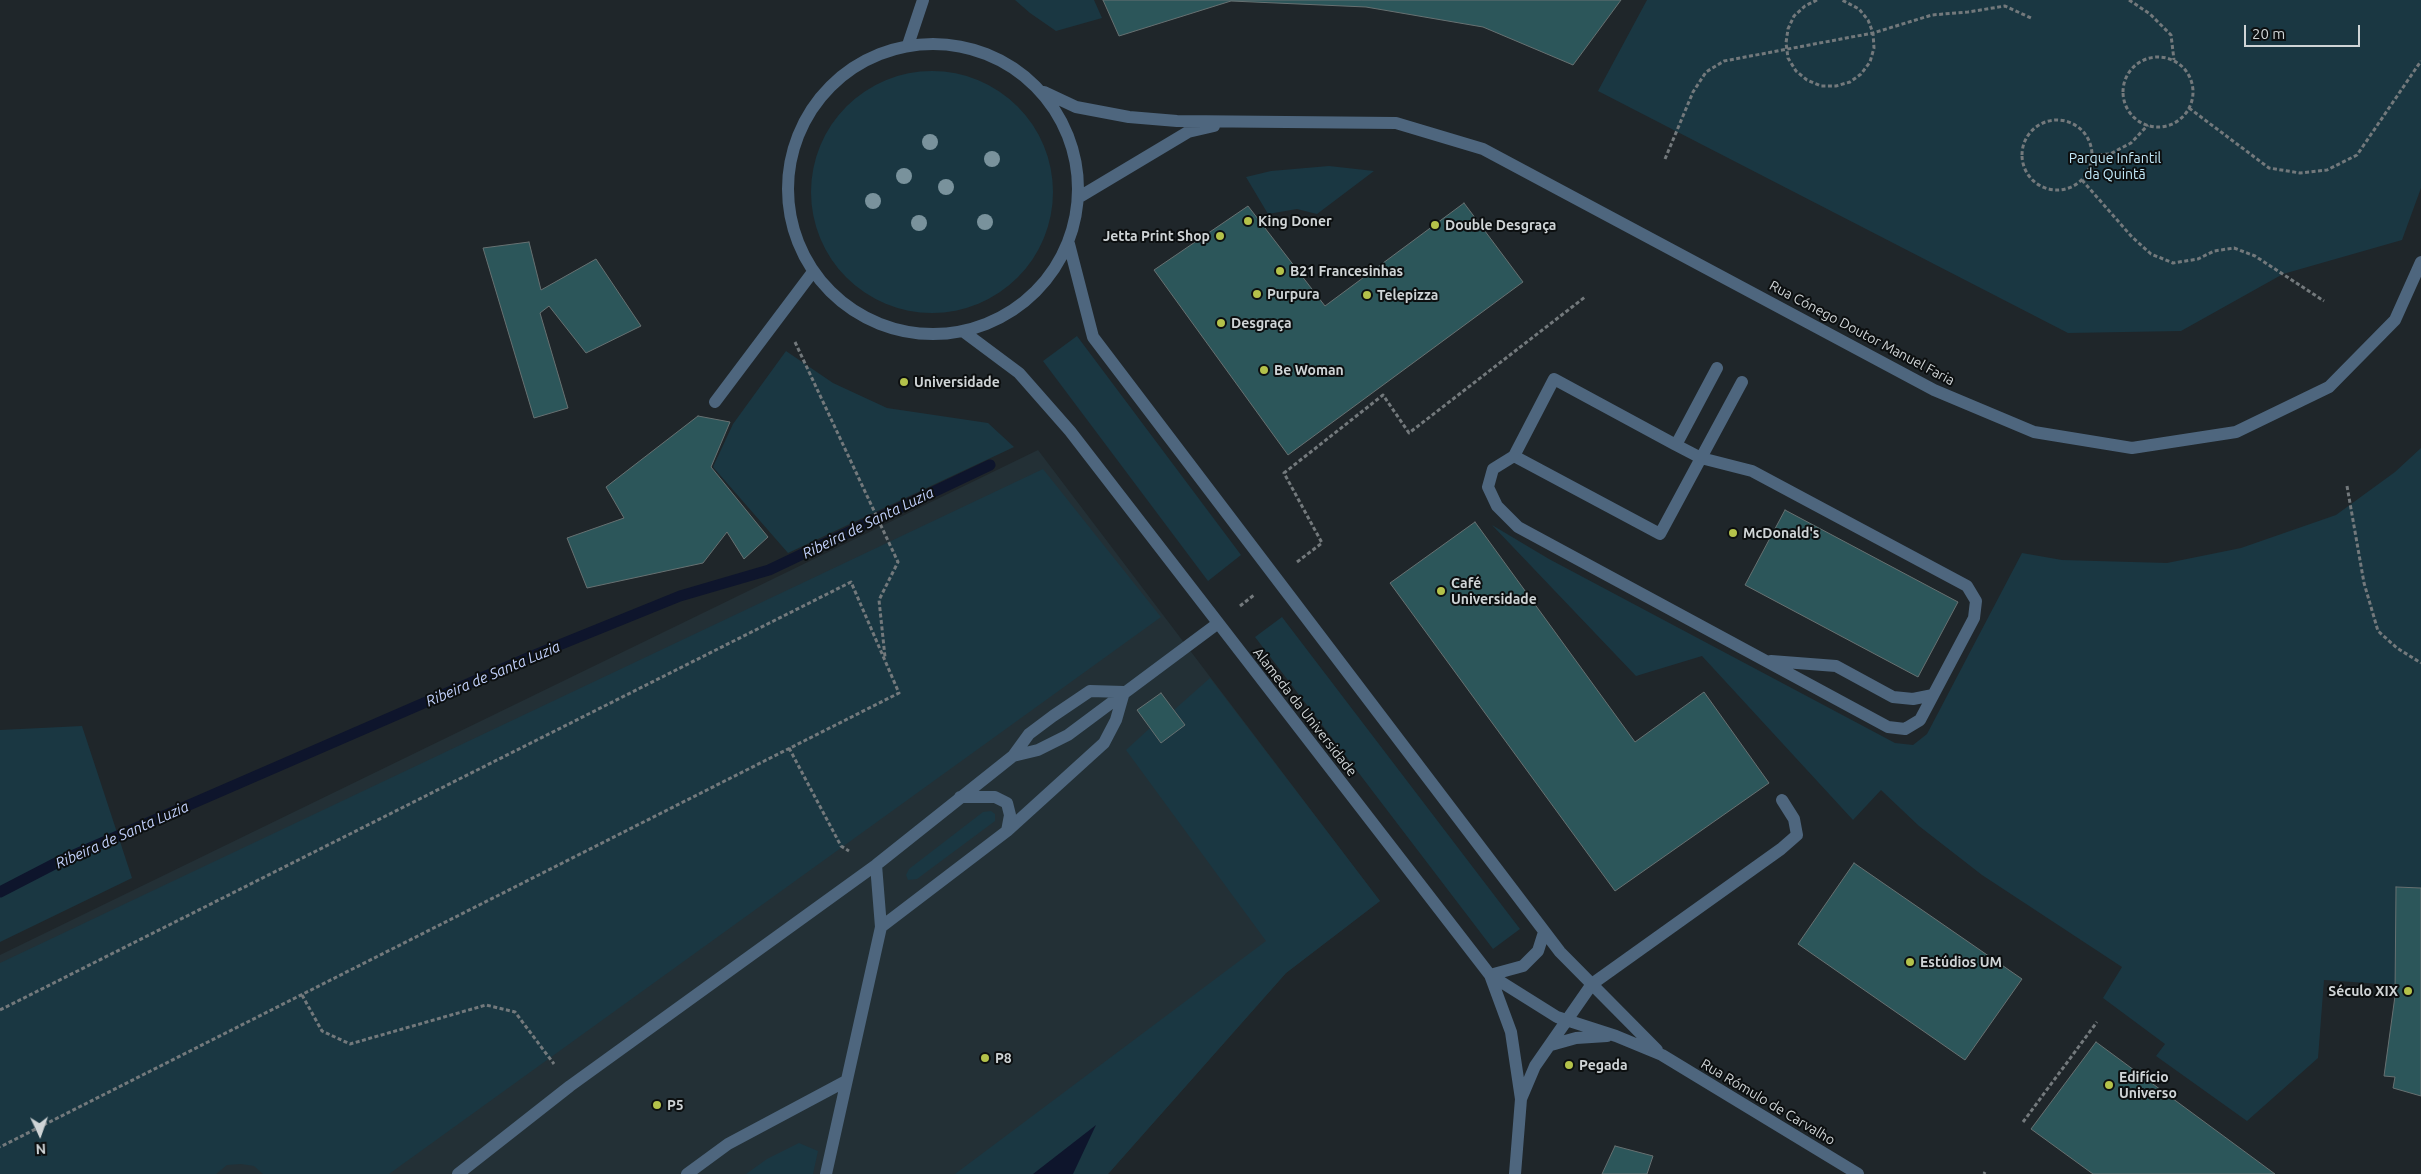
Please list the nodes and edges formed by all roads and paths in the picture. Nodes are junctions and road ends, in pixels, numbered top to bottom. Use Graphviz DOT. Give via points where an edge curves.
graph roads {
  1 [pos="923,0"];
  2 [pos="1817,0"];
  3 [pos="1842,0"];
  4 [pos="2129,0"];
  5 [pos="2031,18"];
  6 [pos="1874,33"];
  7 [pos="908,45"];
  8 [pos="1787,49"];
  9 [pos="2174,60"];
  10 [pos="2421,61"];
  11 [pos="1044,92"];
  12 [pos="2189,108"];
  13 [pos="1244,120"];
  14 [pos="2148,125"];
  15 [pos="2092,155"];
  16 [pos="1665,159"];
  17 [pos="2082,180"];
  18 [pos="1080,196"];
  19 [pos="1069,244"];
  20 [pos="2421,262"];
  21 [pos="812,273"];
  22 [pos="1585,297"];
  23 [pos="2324,301"];
  24 [pos="781,314"];
  25 [pos="964,332"];
  26 [pos="1717,368"];
  27 [pos="1742,382"];
  28 [pos="715,402"];
  29 [pos="1676,445"];
  30 [pos="1514,456"];
  31 [pos="1701,458"];
  32 [pos="2348,486"];
  33 [pos="1276,578"];
  34 [pos="1217,624"];
  35 [pos="1766,661"];
  36 [pos="886,662"];
  37 [pos="2421,662"];
  38 [pos="1124,692"];
  39 [pos="1933,695"];
  40 [pos="788,748"];
  41 [pos="1013,756"];
  42 [pos="960,797"];
  43 [pos="1782,800"];
  44 [pos="1007,830"];
  45 [pos="841,846"];
  46 [pos="876,865"];
  47 [pos="881,927"];
  48 [pos="1544,932"];
  49 [pos="1490,975"];
  50 [pos="1592,984"];
  51 [pos="302,995"];
  52 [pos="0,1010"];
  53 [pos="1568,1020"];
  54 [pos="2097,1022"];
  55 [pos="1616,1036"];
  56 [pos="1551,1046"];
  57 [pos="1662,1055"];
  58 [pos="846,1081"];
  59 [pos="570,1086"];
  60 [pos="1521,1099"];
  61 [pos="2023,1122"];
  62 [pos="0,1147"];
  63 [pos="458,1174"];
  64 [pos="687,1174"];
  65 [pos="826,1174"];
  66 [pos="1515,1174"];
  67 [pos="1858,1174"];
  1 -- 7 [label="street"];
  2 -- 8 [label="path" via="1794,16 1788,29"];
  3 -- 6 [label="path" via="1859,9"];
  4 -- 9 [label="path" via="2150,14 2170,35"];
  5 -- 6 [label="path" via="2005,6 1932,15"];
  6 -- 8 [label="path"];
  6 -- 8 [label="path" via="1870,62 1850,82 1836,86 1820,86 1807,80 1796,71"];
  7 -- 11 [label="street" via="973,48 1013,66"];
  7 -- 21 [label="street" via="862,61 824,92 798,133 787,180 792,228"];
  8 -- 16 [label="path" via="1724,61 1706,72 1693,92"];
  9 -- 12 [label="path" via="2189,75 2193,86"];
  9 -- 14 [label="path" via="2163,56 2151,57 2130,70 2124,81 2125,104 2131,115"];
  10 -- 12 [label="path" via="2358,155 2328,170 2300,173 2269,168"];
  11 -- 13 [label="street, Rua Cónego Doutor Manuel Faria" via="1076,107 1129,117 1177,121"];
  11 -- 18 [label="street" via="1073,143"];
  12 -- 14 [label="path" via="2174,123 2163,127"];
  13 -- 18 [label="street, Rua Cónego Doutor Manuel Faria" via="1188,132"];
  13 -- 20 [label="street, Rua Cónego Doutor Manuel Faria" via="1396,123 1483,149 1934,390 2034,432 2132,448 2236,432 2329,387 2395,320"];
  14 -- 15 [label="path" via="2131,143 2110,154"];
  15 -- 17 [label="path" via="2089,171"];
  15 -- 17 [label="path" via="2088,139 2081,130 2062,120 2038,125 2023,144 2024,168 2030,179 2040,186 2063,190"];
  17 -- 23 [label="path" via="2151,254 2173,263 2234,248 2255,256"];
  18 -- 19 [label="street"];
  19 -- 25 [label="street" via="1044,285 1007,315"];
  19 -- 33 [label="street" via="1093,337"];
  21 -- 24 [label="street"];
  21 -- 25 [label="street" via="852,310 885,327 922,333"];
  22 -- 33 [label="path" via="1409,433 1384,395 1284,473 1322,543"];
  24 -- 28 [label="street"];
  24 -- 36 [label="path" via="898,562 879,600"];
  25 -- 34 [label="street, Alameda da Universidade" via="1020,373 1070,431"];
  26 -- 29 [label="street"];
  27 -- 31 [label="street"];
  29 -- 30 [label="street" via="1554,379"];
  29 -- 31 [label="street"];
  30 -- 31 [label="street" via="1660,534"];
  30 -- 35 [label="street" via="1493,470 1488,487 1497,506 1518,527"];
  31 -- 39 [label="street" via="1752,472 1967,586 1976,601 1974,618"];
  32 -- 37 [label="path" via="2364,583 2378,632"];
  33 -- 34 [label="path"];
  33 -- 48 [label="street"];
  34 -- 38 [label="street"];
  34 -- 49 [label="street, Alameda da Universidade"];
  35 -- 39 [label="street" via="1836,666 1893,696 1913,699"];
  35 -- 39 [label="street" via="1888,727 1904,729 1920,720"];
  36 -- 40 [label="path" via="898,693"];
  36 -- 52 [label="path" via="851,582"];
  38 -- 41 [label="street" via="1068,734 1038,750"];
  38 -- 41 [label="street" via="1090,690 1029,734"];
  38 -- 44 [label="street" via="1116,720 1104,743"];
  40 -- 45 [label="path"];
  40 -- 51 [label="path"];
  41 -- 42 [label="street"];
  42 -- 44 [label="street" via="995,797 1007,803 1010,815"];
  42 -- 46 [label="street"];
  43 -- 50 [label="street" via="1794,818 1797,835 1774,855"];
  44 -- 47 [label="street"];
  46 -- 47 [label="street"];
  46 -- 59 [label="street"];
  47 -- 58 [label="street"];
  48 -- 49 [label="street" via="1538,951 1523,966"];
  48 -- 50 [label="street"];
  49 -- 53 [label="street, Alameda da Universidade" via="1557,1017"];
  49 -- 60 [label="street" via="1511,1032"];
  50 -- 53 [label="street"];
  50 -- 57 [label="street"];
  51 -- 59 [label="path" via="322,1031 350,1044 486,1005 515,1012"];
  51 -- 62 [label="path"];
  53 -- 55 [label="street, Alameda da Universidade"];
  53 -- 56 [label="street"];
  54 -- 61 [label="path"];
  55 -- 56 [label="street" via="1576,1038"];
  55 -- 57 [label="street, Alameda da Universidade"];
  56 -- 60 [label="street" via="1535,1066"];
  57 -- 67 [label="street, Rua Rómulo de Carvalho"];
  58 -- 64 [label="street" via="728,1144"];
  58 -- 65 [label="street"];
  59 -- 63 [label="street"];
  60 -- 66 [label="street"];
}
